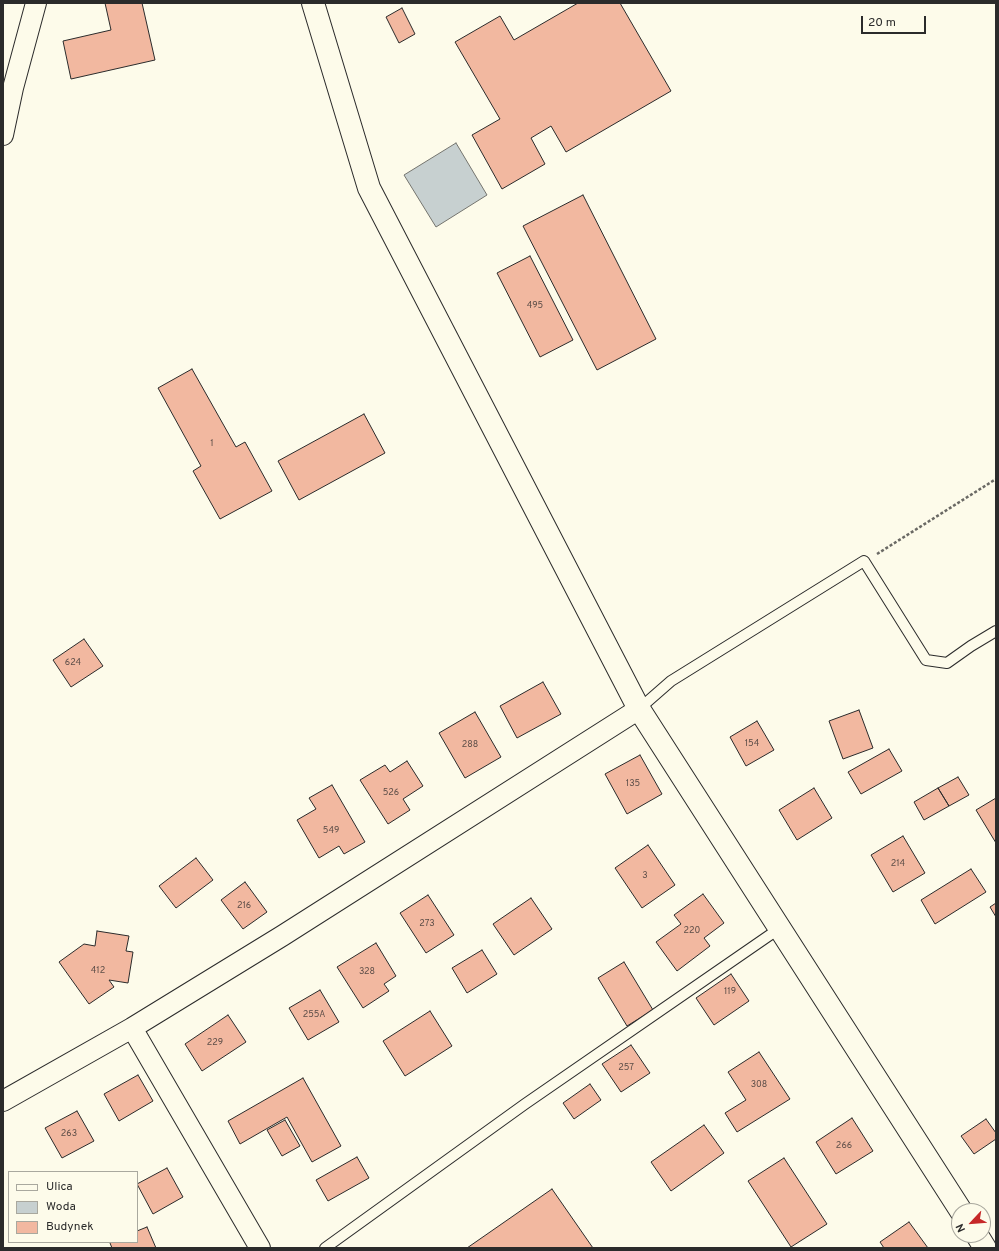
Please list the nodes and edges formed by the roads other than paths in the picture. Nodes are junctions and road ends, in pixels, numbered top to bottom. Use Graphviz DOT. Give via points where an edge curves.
graph roads {
  1 [pos="36,3"];
  2 [pos="313,3"];
  3 [pos="3,135"];
  4 [pos="996,631"];
  5 [pos="639,709"];
  6 [pos="780,928"];
  7 [pos="132,1028"];
  8 [pos="3,1101"];
  9 [pos="957,1203"];
  10 [pos="260,1248"];
  11 [pos="325,1248"];
  1 -- 3 [label="street"];
  2 -- 5 [label="street" via="369,188"];
  4 -- 5 [label="lane" via="947,663 926,660 864,561 671,681"];
  5 -- 6 [label="street"];
  5 -- 7 [label="street" via="282,936"];
  6 -- 9 [label="street"];
  6 -- 11 [label="lane" via="525,1104"];
  7 -- 8 [label="street"];
  7 -- 10 [label="street"];
}
